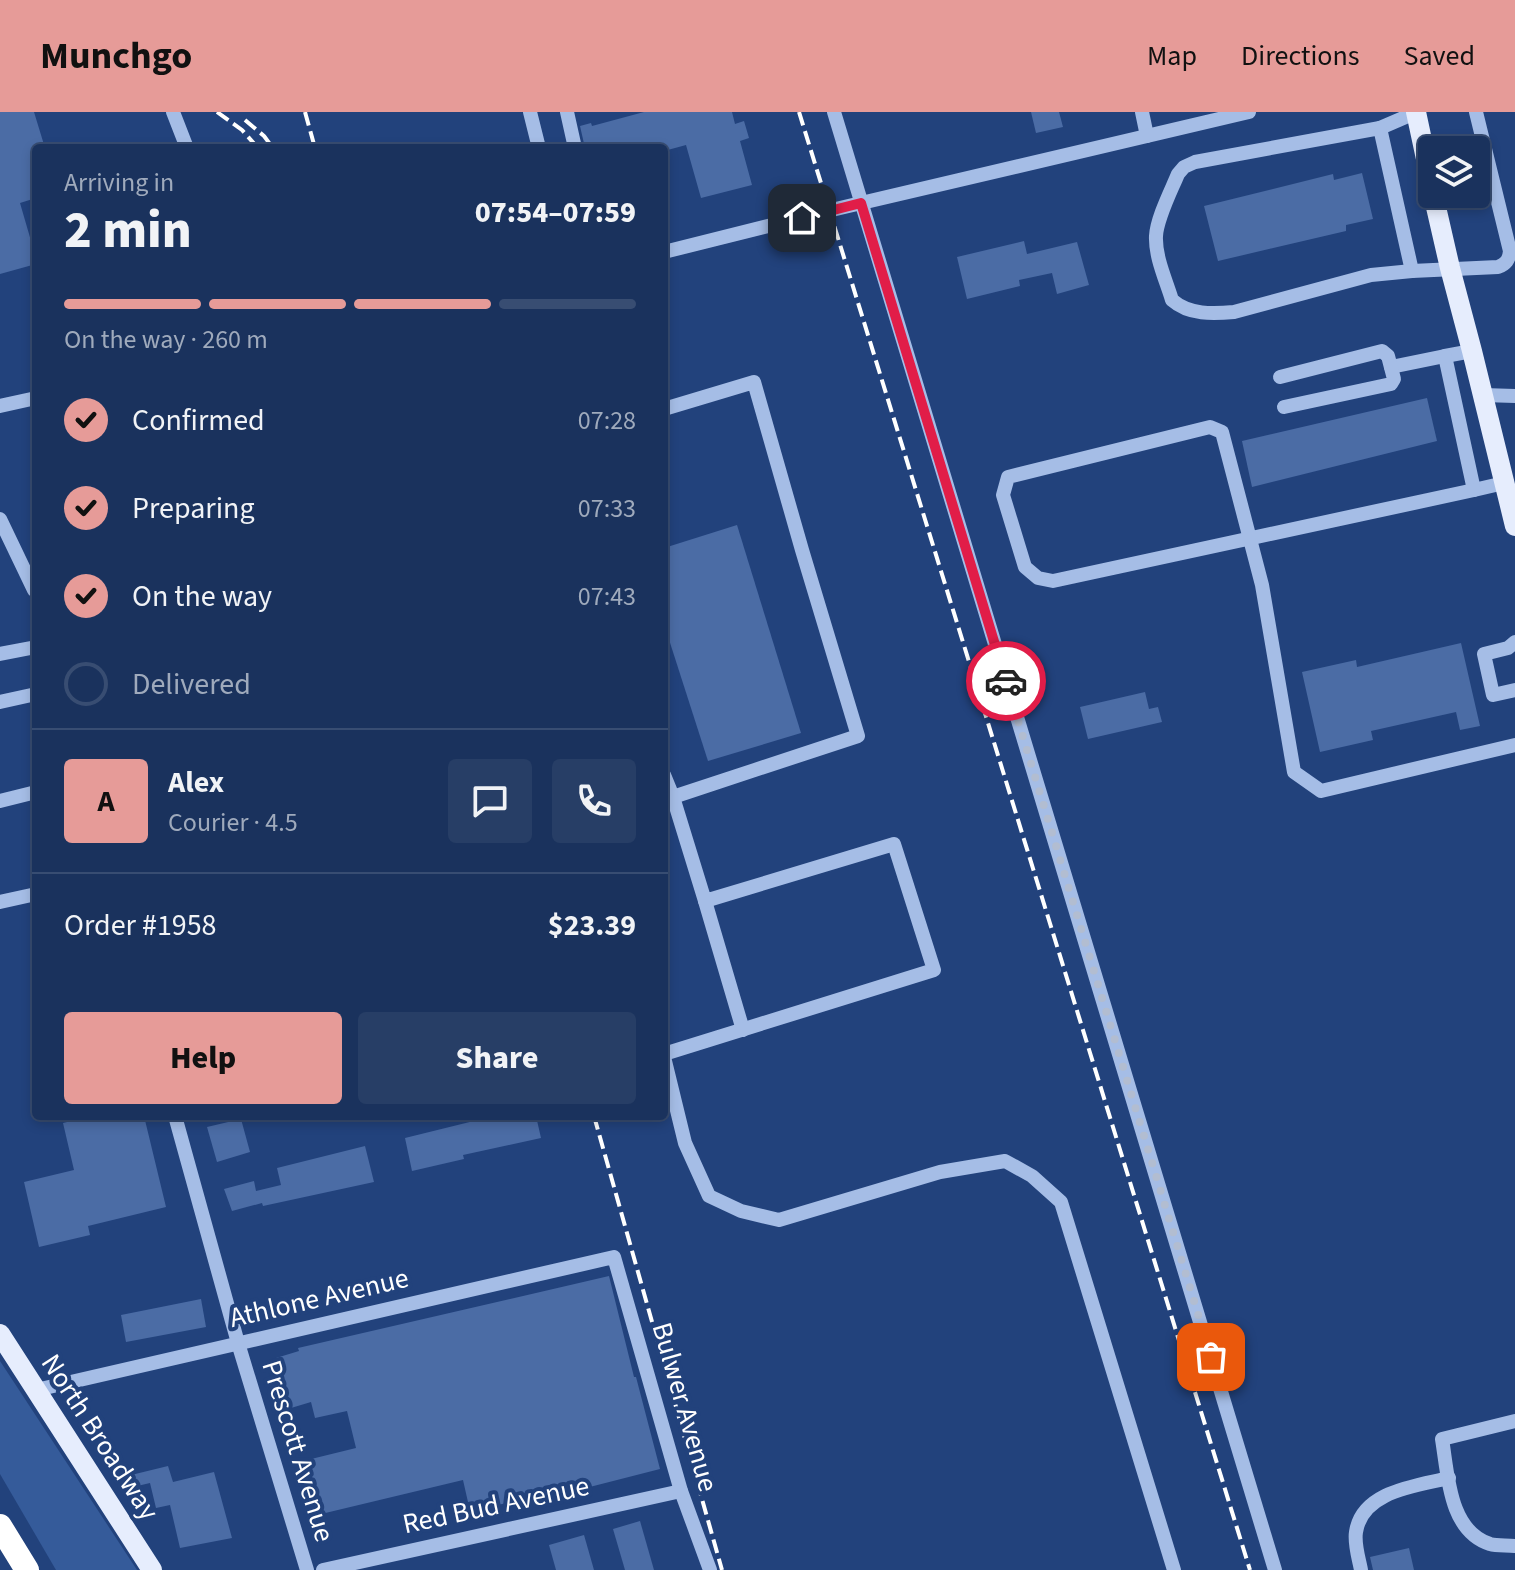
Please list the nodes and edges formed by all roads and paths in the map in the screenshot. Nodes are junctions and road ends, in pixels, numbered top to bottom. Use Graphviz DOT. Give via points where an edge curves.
graph roads {
  1 [pos="173,112"];
  2 [pos="530,112"];
  3 [pos="567,112"];
  4 [pos="834,112"];
  5 [pos="1142,112"];
  6 [pos="1249,112"];
  7 [pos="1416,112"];
  8 [pos="1476,112"];
  9 [pos="1380,128"];
  10 [pos="1147,136"];
  11 [pos="1421,136"];
  12 [pos="185,144"];
  13 [pos="538,144"];
  14 [pos="574,144"];
  15 [pos="861,203"];
  16 [pos="1436,208"];
  17 [pos="668,251"];
  18 [pos="1450,268"];
  19 [pos="1412,271"];
  20 [pos="1472,351"];
  21 [pos="1445,356"];
  22 [pos="1391,367"];
  23 [pos="1280,377"];
  24 [pos="1483,395"];
  25 [pos="1515,396"];
  26 [pos="32,399"];
  27 [pos="0,406"];
  28 [pos="1284,407"];
  29 [pos="668,408"];
  30 [pos="1504,483"];
  31 [pos="1474,490"];
  32 [pos="0,519"];
  33 [pos="1515,526"];
  34 [pos="1250,539"];
  35 [pos="32,587"];
  36 [pos="1515,642"];
  37 [pos="32,648"];
  38 [pos="0,654"];
  39 [pos="1515,690"];
  40 [pos="32,695"];
  41 [pos="0,702"];
  42 [pos="1515,745"];
  43 [pos="668,785"];
  44 [pos="32,793"];
  45 [pos="673,797"];
  46 [pos="0,801"];
  47 [pos="32,895"];
  48 [pos="705,901"];
  49 [pos="0,902"];
  50 [pos="743,1030"];
  51 [pos="668,1055"];
  52 [pos="668,1073"];
  53 [pos="176,1120"];
  54 [pos="614,1257"];
  55 [pos="0,1334"];
  56 [pos="238,1343"];
  57 [pos="36,1390"];
  58 [pos="1515,1421"];
  59 [pos="1449,1478"];
  60 [pos="681,1491"];
  61 [pos="0,1526"];
  62 [pos="1515,1546"];
  63 [pos="27,1570"];
  64 [pos="152,1570"];
  65 [pos="307,1570"];
  66 [pos="323,1570"];
  67 [pos="710,1570"];
  68 [pos="1174,1570"];
  69 [pos="1275,1570"];
  70 [pos="1361,1570"];
  1 -- 12 [label="street"];
  2 -- 13 [label="street"];
  3 -- 14 [label="street"];
  4 -- 15 [label="street"];
  5 -- 10 [label="street"];
  6 -- 10 [label="street"];
  7 -- 9 [label="street"];
  7 -- 11 [label="main road"];
  8 -- 18 [label="street" via="1509,258 1498,267"];
  9 -- 19 [label="street"];
  9 -- 19 [label="street" via="1184,167 1157,228 1157,250 1172,300 1196,312 1234,312 1371,275"];
  10 -- 15 [label="street"];
  15 -- 17 [label="street"];
  15 -- 69 [label="street"];
  16 -- 18 [label="main road"];
  18 -- 19 [label="street"];
  18 -- 20 [label="main road"];
  20 -- 21 [label="street"];
  20 -- 24 [label="main road"];
  21 -- 22 [label="street"];
  21 -- 31 [label="street"];
  22 -- 23 [label="street" via="1382,351"];
  22 -- 28 [label="street" via="1391,384"];
  24 -- 25 [label="street"];
  24 -- 30 [label="main road"];
  26 -- 27 [label="street"];
  29 -- 45 [label="street" via="754,382 858,736"];
  30 -- 31 [label="street"];
  30 -- 33 [label="main road"];
  31 -- 34 [label="street"];
  32 -- 35 [label="street"];
  34 -- 34 [label="street" via="1053,581 1038,578 1025,567 1003,495 1008,477 1210,427 1222,432"];
  34 -- 42 [label="street" via="1294,772 1321,791"];
  36 -- 39 [label="street" via="1484,654 1493,695"];
  37 -- 38 [label="street"];
  40 -- 41 [label="street"];
  43 -- 45 [label="street"];
  44 -- 46 [label="street"];
  45 -- 48 [label="street"];
  47 -- 49 [label="street"];
  48 -- 50 [label="street"];
  48 -- 50 [label="street" via="894,844 934,970"];
  50 -- 51 [label="street"];
  52 -- 68 [label="street" via="685,1143 709,1196 741,1211 779,1220 940,1172 1005,1161 1061,1202"];
  53 -- 56 [label="street, Prescott Avenue"];
  54 -- 56 [label="street, Athlone Avenue"];
  54 -- 60 [label="street, Bulwer Avenue"];
  55 -- 57 [label="main road, North Broadway"];
  56 -- 57 [label="street, Athlone Avenue"];
  56 -- 65 [label="street, Prescott Avenue"];
  57 -- 64 [label="main road, North Broadway"];
  58 -- 59 [label="street" via="1442,1439"];
  59 -- 62 [label="street" via="1456,1511 1467,1530 1489,1544"];
  59 -- 70 [label="street" via="1372,1503 1355,1534"];
  60 -- 66 [label="street, Red Bud Avenue"];
  60 -- 67 [label="street, Bulwer Avenue"];
  61 -- 63 [label="highway"];
}
